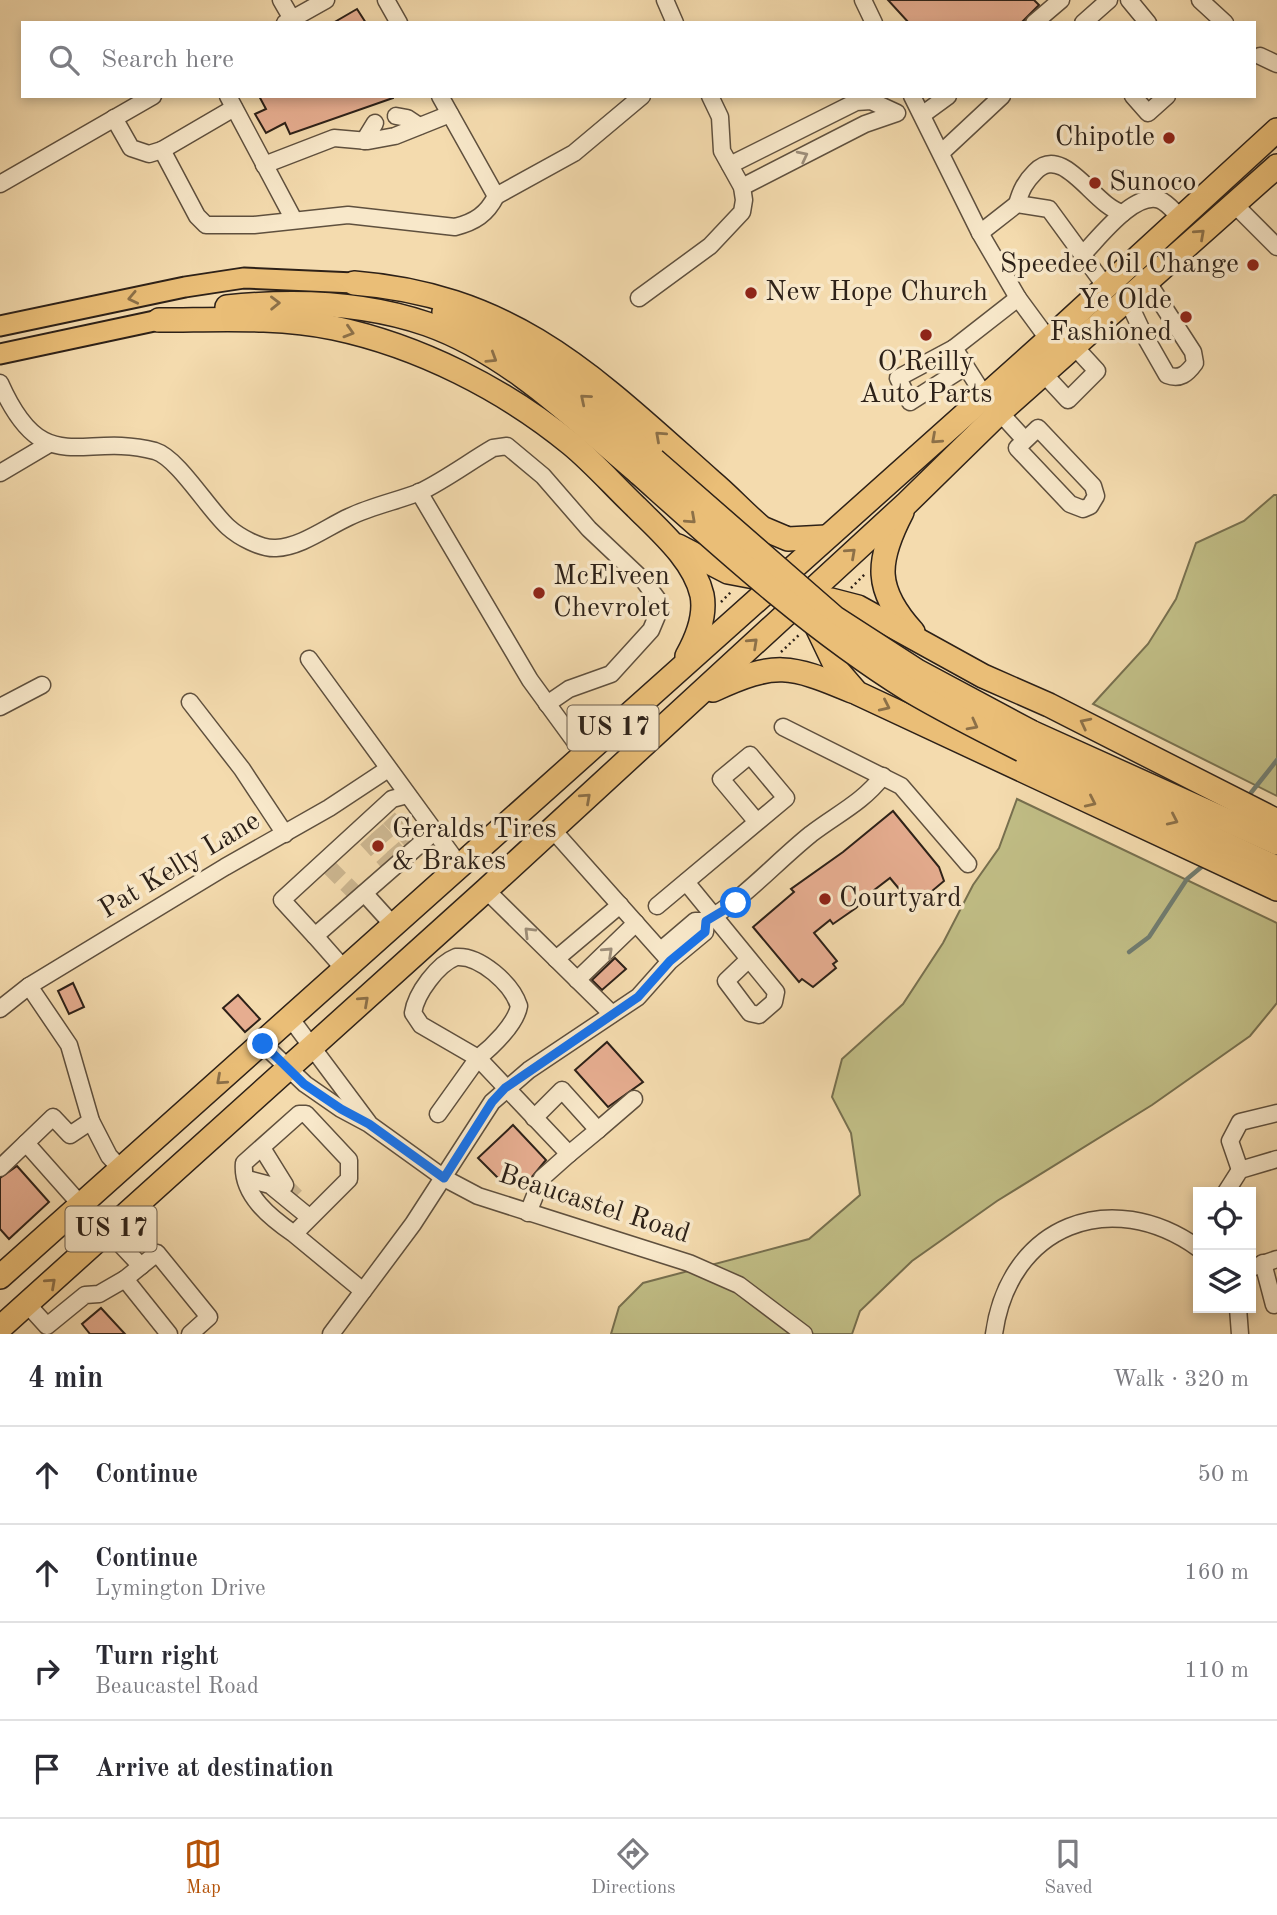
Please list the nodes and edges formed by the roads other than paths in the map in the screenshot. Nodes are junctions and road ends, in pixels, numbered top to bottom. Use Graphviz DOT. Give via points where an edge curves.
graph roads {
  1 [pos="281,0"];
  2 [pos="326,0"];
  3 [pos="386,0"];
  4 [pos="664,0"];
  5 [pos="863,0"];
  6 [pos="1061,0"];
  7 [pos="1109,0"];
  8 [pos="1129,0"];
  9 [pos="1200,0"];
  10 [pos="1141,20"];
  11 [pos="289,21"];
  12 [pos="398,21"];
  13 [pos="674,21"];
  14 [pos="873,21"];
  15 [pos="1036,21"];
  16 [pos="1081,21"];
  17 [pos="1085,21"];
  18 [pos="1223,21"];
  19 [pos="1261,55"];
  20 [pos="1277,64"];
  21 [pos="149,98"];
  22 [pos="441,98"];
  23 [pos="640,98"];
  24 [pos="711,98"];
  25 [pos="943,98"];
  26 [pos="1000,98"];
  27 [pos="1135,98"];
  28 [pos="1165,98"];
  29 [pos="231,102"];
  30 [pos="918,107"];
  31 [pos="897,113"];
  32 [pos="450,114"];
  33 [pos="396,116"];
  34 [pos="114,118"];
  35 [pos="375,123"];
  36 [pos="419,126"];
  37 [pos="1277,130"];
  38 [pos="364,141"];
  39 [pos="162,150"];
  40 [pos="942,152"];
  41 [pos="264,165"];
  42 [pos="730,165"];
  43 [pos="1277,166"];
  44 [pos="0,184"];
  45 [pos="742,187"];
  46 [pos="496,196"];
  47 [pos="1017,204"];
  48 [pos="1234,204"];
  49 [pos="1123,213"];
  50 [pos="1181,218"];
  51 [pos="294,220"];
  52 [pos="981,233"];
  53 [pos="1277,247"];
  54 [pos="1083,254"];
  55 [pos="1147,281"];
  56 [pos="354,283"];
  57 [pos="1106,287"];
  58 [pos="639,298"];
  59 [pos="1018,298"];
  60 [pos="1127,299"];
  61 [pos="159,320"];
  62 [pos="0,326"];
  63 [pos="1062,347"];
  64 [pos="954,348"];
  65 [pos="0,354"];
  66 [pos="965,367"];
  67 [pos="1043,373"];
  68 [pos="0,383"];
  69 [pos="992,404"];
  70 [pos="1024,439"];
  71 [pos="49,444"];
  72 [pos="647,467"];
  73 [pos="0,473"];
  74 [pos="419,492"];
  75 [pos="907,503"];
  76 [pos="746,516"];
  77 [pos="826,537"];
  78 [pos="671,542"];
  79 [pos="777,581"];
  80 [pos="801,598"];
  81 [pos="920,640"];
  82 [pos="309,659"];
  83 [pos="680,668"];
  84 [pos="42,685"];
  85 [pos="857,693"];
  86 [pos="694,699"];
  87 [pos="190,702"];
  88 [pos="547,704"];
  89 [pos="0,707"];
  90 [pos="783,727"];
  91 [pos="1026,741"];
  92 [pos="584,754"];
  93 [pos="388,769"];
  94 [pos="883,776"];
  95 [pos="407,795"];
  96 [pos="1277,821"];
  97 [pos="757,822"];
  98 [pos="552,829"];
  99 [pos="434,832"];
  100 [pos="285,834"];
  101 [pos="1277,843"];
  102 [pos="968,864"];
  103 [pos="460,866"];
  104 [pos="1277,867"];
  105 [pos="686,882"];
  106 [pos="1277,889"];
  107 [pos="486,890"];
  108 [pos="355,897"];
  109 [pos="620,905"];
  110 [pos="657,906"];
  111 [pos="710,919"];
  112 [pos="636,923"];
  113 [pos="394,926"];
  114 [pos="315,936"];
  115 [pos="665,956"];
  116 [pos="749,959"];
  117 [pos="556,960"];
  118 [pos="345,970"];
  119 [pos="577,980"];
  120 [pos="29,986"];
  121 [pos="0,1009"];
  122 [pos="612,1014"];
  123 [pos="291,1019"];
  124 [pos="263,1044"];
  125 [pos="313,1046"];
  126 [pos="478,1059"];
  127 [pos="289,1069"];
  128 [pos="505,1088"];
  129 [pos="634,1099"];
  130 [pos="1277,1113"];
  131 [pos="438,1114"];
  132 [pos="534,1118"];
  133 [pos="91,1121"];
  134 [pos="369,1124"];
  135 [pos="598,1130"];
  136 [pos="26,1143"];
  137 [pos="262,1148"];
  138 [pos="569,1154"];
  139 [pos="1277,1159"];
  140 [pos="0,1168"];
  141 [pos="121,1170"];
  142 [pos="1240,1170"];
  143 [pos="444,1178"];
  144 [pos="247,1179"];
  145 [pos="1229,1187"];
  146 [pos="81,1205"];
  147 [pos="528,1213"];
  148 [pos="311,1215"];
  149 [pos="108,1231"];
  150 [pos="293,1234"];
  151 [pos="1193,1241"];
  152 [pos="1263,1263"];
  153 [pos="141,1266"];
  154 [pos="0,1277"];
  155 [pos="125,1279"];
  156 [pos="363,1292"];
  157 [pos="27,1304"];
  158 [pos="1277,1304"];
  159 [pos="1238,1313"];
  160 [pos="0,1328"];
  161 [pos="50,1330"];
  162 [pos="169,1334"];
  163 [pos="190,1334"];
  164 [pos="331,1334"];
  165 [pos="804,1334"];
  166 [pos="994,1334"];
  167 [pos="1240,1334"];
  1 -- 11 [label="street"];
  2 -- 11 [label="street"];
  3 -- 12 [label="street"];
  4 -- 13 [label="street"];
  5 -- 14 [label="street"];
  6 -- 15 [label="street"];
  6 -- 16 [label="street"];
  7 -- 17 [label="street"];
  8 -- 10 [label="street"];
  9 -- 18 [label="street"];
  19 -- 20 [label="street"];
  21 -- 34 [label="street"];
  22 -- 32 [label="street"];
  23 -- 46 [label="street" via="574,153"];
  24 -- 42 [label="street" via="720,117 722,151"];
  25 -- 30 [label="street"];
  26 -- 40 [label="street"];
  27 -- 28 [label="street" via="1148,113"];
  29 -- 39 [label="street"];
  29 -- 41 [label="street"];
  30 -- 31 [label="street"];
  30 -- 40 [label="street"];
  31 -- 42 [label="street" via="871,100 856,102"];
  45 -- 31 [label="street, one-way" via="865,124"];
  32 -- 36 [label="street"];
  32 -- 46 [label="street"];
  33 -- 36 [label="street"];
  34 -- 39 [label="street" via="131,148 149,154"];
  34 -- 44 [label="street"];
  35 -- 38 [label="street"];
  36 -- 38 [label="street" via="381,140"];
  37 -- 50 [label="highway, US 17"];
  38 -- 41 [label="street" via="334,138"];
  39 -- 51 [label="street" via="206,225"];
  40 -- 52 [label="street"];
  41 -- 51 [label="street"];
  42 -- 45 [label="street"];
  43 -- 48 [label="highway, US 17"];
  45 -- 58 [label="street" via="742,212 731,225"];
  46 -- 51 [label="street" via="488,211 455,227 348,215"];
  47 -- 49 [label="street" via="1024,184 1041,166 1052,162 1065,166 1111,211"];
  47 -- 52 [label="street"];
  47 -- 54 [label="street" via="1049,209"];
  48 -- 53 [label="street"];
  55 -- 48 [label="highway, US 17, one-way"];
  49 -- 50 [label="street" via="1151,199 1162,201"];
  49 -- 54 [label="street"];
  50 -- 57 [label="highway, US 17"];
  52 -- 59 [label="street"];
  54 -- 57 [label="street"];
  55 -- 60 [label="highway, US 17"];
  55 -- 60 [label="street" via="1193,352 1195,363 1188,373 1175,378 1167,375"];
  56 -- 62 [label="main road, one-way" via="244,278"];
  72 -- 56 [label="highway, one-way" via="585,398 510,343 454,316"];
  76 -- 56 [label="highway, one-way" via="613,394 533,335 430,294"];
  57 -- 63 [label="highway, US 17"];
  59 -- 63 [label="street"];
  59 -- 64 [label="street"];
  60 -- 63 [label="highway, US 17"];
  61 -- 65 [label="main road"];
  61 -- 72 [label="highway, one-way" via="216,308 316,303 428,324 534,384"];
  61 -- 78 [label="highway, one-way" via="256,320 333,328 446,366 552,429"];
  63 -- 67 [label="highway, US 17"];
  63 -- 67 [label="street" via="1097,372 1068,400"];
  63 -- 69 [label="highway, US 17"];
  64 -- 66 [label="street"];
  64 -- 66 [label="street" via="898,378 909,402"];
  66 -- 69 [label="street"];
  67 -- 69 [label="highway, US 17"];
  68 -- 71 [label="street" via="18,414"];
  69 -- 70 [label="street"];
  69 -- 75 [label="highway, US 17"];
  69 -- 77 [label="highway, US 17, one-way"];
  70 -- 70 [label="street" via="1017,448 1070,504 1083,509 1090,506 1096,496 1093,486 1038,428"];
  71 -- 73 [label="street"];
  71 -- 74 [label="street" via="68,449 128,446 159,452 239,537 275,548"];
  72 -- 91 [label="highway, bridge" via="835,618"];
  74 -- 88 [label="street"];
  74 -- 88 [label="street" via="493,448 506,446 529,463 654,592 656,621 638,646 611,674 569,689"];
  80 -- 75 [label="highway, US 17, one-way"];
  75 -- 81 [label="highway" via="885,551 882,582 900,617"];
  76 -- 77 [label="highway" via="788,539"];
  76 -- 79 [label="highway"];
  77 -- 79 [label="highway, US 17"];
  78 -- 79 [label="highway" via="728,572"];
  78 -- 83 [label="highway" via="696,579 702,603 695,641"];
  79 -- 80 [label="highway"];
  79 -- 83 [label="highway, US 17"];
  80 -- 81 [label="highway" via="845,603"];
  80 -- 85 [label="highway" via="838,671"];
  86 -- 80 [label="highway, US 17, one-way"];
  96 -- 81 [label="highway, one-way"];
  82 -- 93 [label="street"];
  83 -- 92 [label="highway, US 17"];
  84 -- 89 [label="street"];
  85 -- 86 [label="highway" via="817,676 777,667 738,678"];
  85 -- 106 [label="highway, one-way"];
  98 -- 86 [label="highway, US 17, one-way"];
  87 -- 100 [label="street"];
  88 -- 92 [label="street"];
  90 -- 94 [label="street"];
  91 -- 101 [label="highway"];
  91 -- 104 [label="highway, one-way"];
  92 -- 103 [label="highway, US 17"];
  93 -- 95 [label="street"];
  93 -- 100 [label="street, Pat Kelly Lane"];
  94 -- 102 [label="street" via="901,786"];
  94 -- 111 [label="street" via="872,791 814,832 736,903"];
  95 -- 99 [label="street"];
  95 -- 114 [label="street" via="392,799 373,824 282,900"];
  97 -- 105 [label="street"];
  98 -- 107 [label="highway, US 17"];
  98 -- 109 [label="street"];
  99 -- 103 [label="street"];
  99 -- 108 [label="street"];
  100 -- 120 [label="street, Pat Kelly Lane"];
  103 -- 113 [label="highway, US 17"];
  105 -- 110 [label="street"];
  105 -- 111 [label="street"];
  117 -- 107 [label="street, one-way"];
  125 -- 107 [label="highway, US 17, one-way"];
  108 -- 113 [label="street"];
  108 -- 114 [label="street"];
  109 -- 112 [label="street"];
  109 -- 117 [label="street"];
  111 -- 115 [label="street" via="705,932"];
  111 -- 116 [label="street"];
  112 -- 115 [label="street"];
  119 -- 112 [label="street, one-way"];
  113 -- 118 [label="highway, US 17"];
  114 -- 118 [label="street"];
  115 -- 122 [label="street" via="638,997"];
  117 -- 119 [label="street"];
  118 -- 123 [label="highway, US 17"];
  119 -- 122 [label="street"];
  120 -- 121 [label="street, Pat Kelly Lane"];
  120 -- 133 [label="street" via="69,1045"];
  122 -- 128 [label="street"];
  123 -- 124 [label="highway, US 17"];
  123 -- 125 [label="street, Beaucastel Road"];
  124 -- 127 [label="street, Beaucastel Road"];
  124 -- 141 [label="highway, US 17, one-way"];
  125 -- 127 [label="highway, US 17"];
  125 -- 134 [label="street, Beaucastel Road"];
  126 -- 126 [label="street" via="519,1006 493,973 472,959 456,957 429,981 413,1013 421,1025"];
  126 -- 128 [label="street"];
  126 -- 131 [label="street"];
  127 -- 134 [label="street, Beaucastel Road" via="341,1109"];
  127 -- 149 [label="highway, US 17"];
  128 -- 132 [label="street"];
  128 -- 143 [label="street"];
  129 -- 135 [label="street"];
  130 -- 142 [label="street" via="1240,1122 1230,1141"];
  132 -- 135 [label="street" via="562,1090"];
  132 -- 138 [label="street"];
  133 -- 136 [label="street" via="70,1135 53,1117"];
  133 -- 141 [label="street"];
  134 -- 143 [label="street, Beaucastel Road"];
  135 -- 138 [label="street"];
  136 -- 140 [label="street"];
  136 -- 146 [label="street"];
  137 -- 144 [label="street" via="244,1163"];
  137 -- 148 [label="street"];
  137 -- 148 [label="street" via="299,1114 306,1114 349,1160 349,1179"];
  138 -- 147 [label="street" via="542,1178"];
  139 -- 142 [label="street"];
  141 -- 146 [label="highway, US 17"];
  142 -- 145 [label="street"];
  143 -- 147 [label="street, Beaucastel Road" via="478,1196"];
  143 -- 156 [label="street"];
  144 -- 148 [label="street" via="270,1185"];
  144 -- 150 [label="street" via="254,1198"];
  146 -- 154 [label="highway, US 17"];
  147 -- 165 [label="street, Beaucastel Road" via="689,1263 739,1285"];
  148 -- 150 [label="street"];
  149 -- 153 [label="street"];
  157 -- 149 [label="highway, US 17, one-way"];
  150 -- 156 [label="street"];
  151 -- 166 [label="street" via="1137,1220 1084,1222 1045,1238 1027,1255 1004,1295"];
  152 -- 158 [label="street"];
  153 -- 155 [label="street"];
  153 -- 163 [label="street" via="156,1253 209,1317"];
  155 -- 161 [label="street" via="99,1294 85,1295"];
  155 -- 162 [label="street"];
  156 -- 164 [label="street"];
  157 -- 160 [label="highway, US 17"];
  157 -- 161 [label="street"];
  159 -- 167 [label="street"];
}
